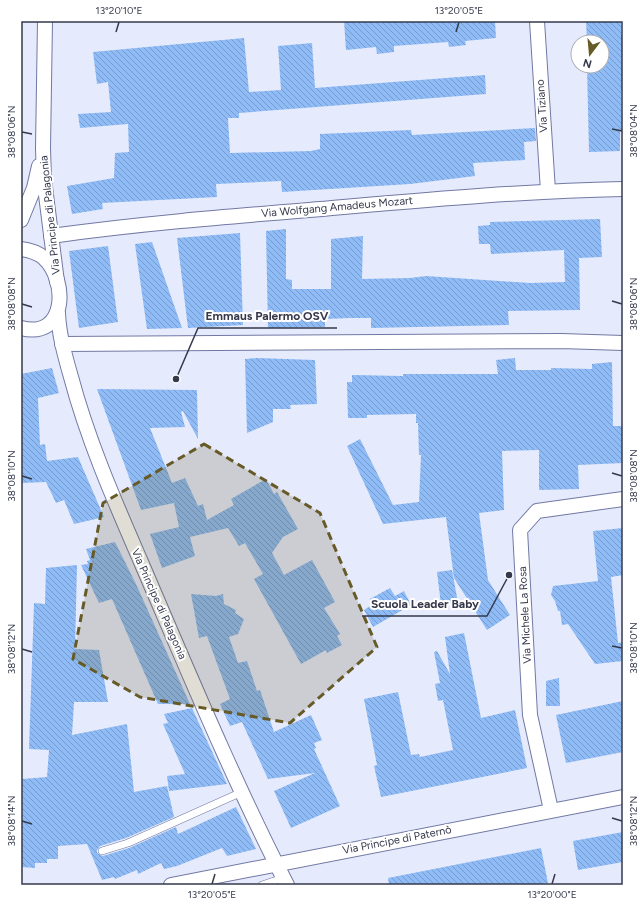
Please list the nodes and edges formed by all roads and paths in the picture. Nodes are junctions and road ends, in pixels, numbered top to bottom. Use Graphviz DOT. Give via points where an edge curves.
graph roads {
  1 [pos="45,21"];
  2 [pos="537,21"];
  3 [pos="42,148"];
  4 [pos="623,189"];
  5 [pos="548,190"];
  6 [pos="21,220"];
  7 [pos="51,236"];
  8 [pos="21,249"];
  9 [pos="57,282"];
  10 [pos="58,313"];
  11 [pos="49,325"];
  12 [pos="21,328"];
  13 [pos="21,337"];
  14 [pos="623,343"];
  15 [pos="62,344"];
  16 [pos="623,499"];
  17 [pos="242,792"];
  18 [pos="623,797"];
  19 [pos="551,810"];
  20 [pos="102,851"];
  21 [pos="276,864"];
  22 [pos="285,882"];
  23 [pos="171,885"];
  24 [pos="262,885"];
  1 -- 3 [label="street, Via Principe di Palagonia"];
  2 -- 5 [label="street, Via Tiziano"];
  3 -- 6 [label="street, Via Principe di Palagonia" via="34,188"];
  3 -- 7 [label="street, Via Principe di Palagonia"];
  4 -- 5 [label="street, Via Wolfgang Amadeus Mozart"];
  5 -- 7 [label="street, Via Wolfgang Amadeus Mozart" via="152,224"];
  7 -- 9 [label="street, Via Principe di Palagonia"];
  8 -- 9 [label="street" via="43,257"];
  9 -- 10 [label="street, Via Principe di Palagonia"];
  10 -- 11 [label="street"];
  10 -- 15 [label="street, Via Principe di Palagonia"];
  11 -- 12 [label="street" via="34,329"];
  11 -- 13 [label="street"];
  14 -- 15 [label="street" via="546,341"];
  15 -- 17 [label="street, Via Principe di Palagonia" via="81,413 109,487"];
  16 -- 19 [label="street, Via Michele La Rosa" via="537,512 520,530 530,715"];
  17 -- 20 [label="lane" via="128,843"];
  17 -- 21 [label="street, Via Principe di Palagonia"];
  18 -- 19 [label="street, Via Principe di Paternò"];
  19 -- 21 [label="street, Via Principe di Paternò"];
  21 -- 22 [label="street, Via Principe di Palagonia"];
  21 -- 23 [label="street, Via Principe di Paternò"];
  22 -- 24 [label="lane"];
}
